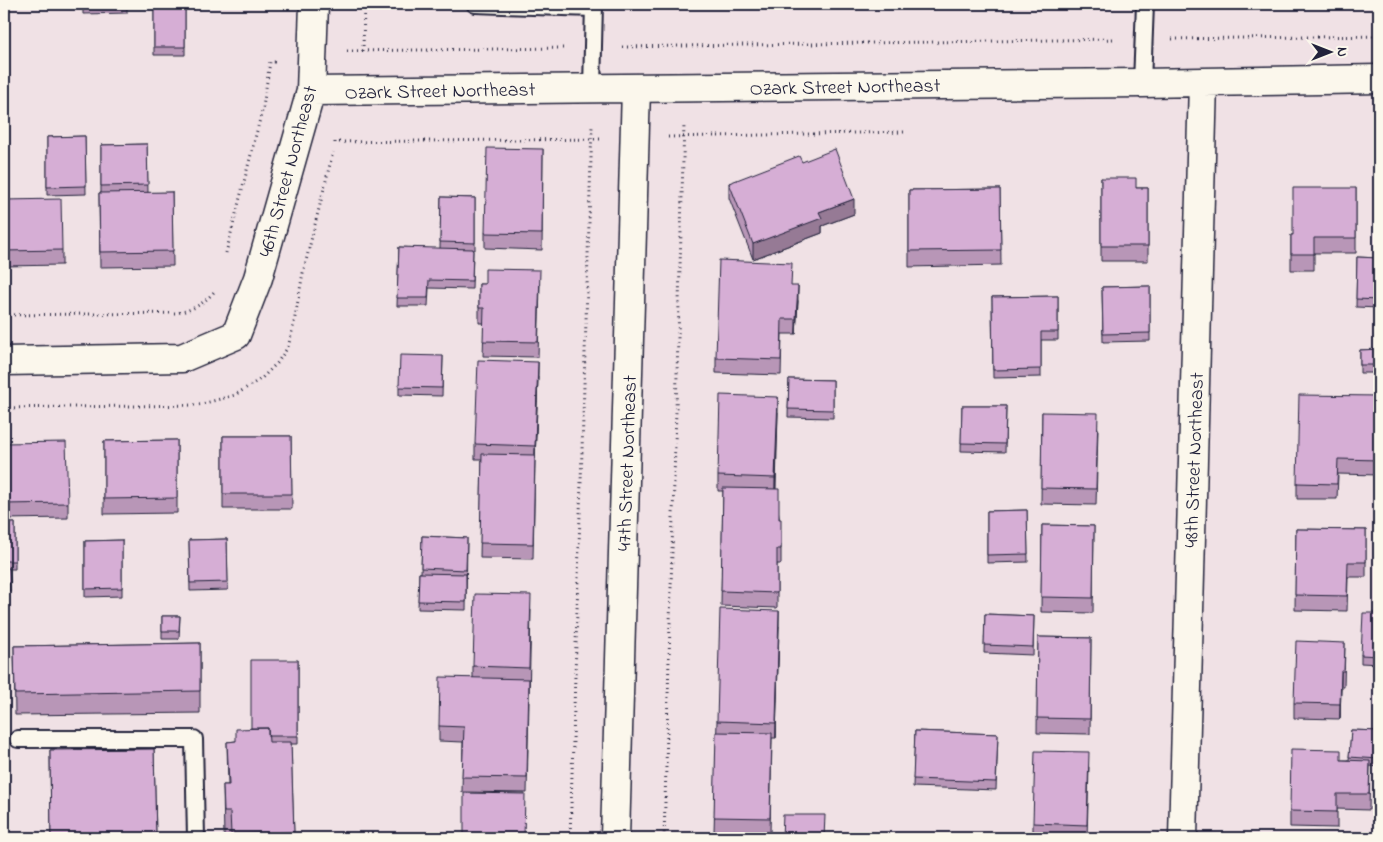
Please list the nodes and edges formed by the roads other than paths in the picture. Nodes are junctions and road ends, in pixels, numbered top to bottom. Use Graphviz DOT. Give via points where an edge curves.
graph roads {
  1 [pos="314,4"];
  2 [pos="475,4"];
  3 [pos="1145,4"];
  4 [pos="594,6"];
  5 [pos="1379,79"];
  6 [pos="1204,82"];
  7 [pos="1142,83"];
  8 [pos="592,88"];
  9 [pos="636,88"];
  10 [pos="311,91"];
  11 [pos="4,361"];
  12 [pos="18,739"];
  13 [pos="196,838"];
  14 [pos="615,838"];
  15 [pos="1183,838"];
  1 -- 10 [label="street, 46th Street Northeast"];
  2 -- 4 [label="lane"];
  3 -- 7 [label="lane"];
  4 -- 8 [label="lane"];
  5 -- 6 [label="street, Ozark Street Northeast"];
  6 -- 7 [label="street, Ozark Street Northeast"];
  6 -- 15 [label="street, 48th Street Northeast"];
  7 -- 9 [label="street, Ozark Street Northeast"];
  8 -- 9 [label="street, Ozark Street Northeast"];
  8 -- 10 [label="street, Ozark Street Northeast"];
  9 -- 14 [label="street, 47th Street Northeast"];
  10 -- 11 [label="street, 46th Street Northeast" via="258,278 236,335 182,358"];
  12 -- 13 [label="lane" via="194,738"];
}
